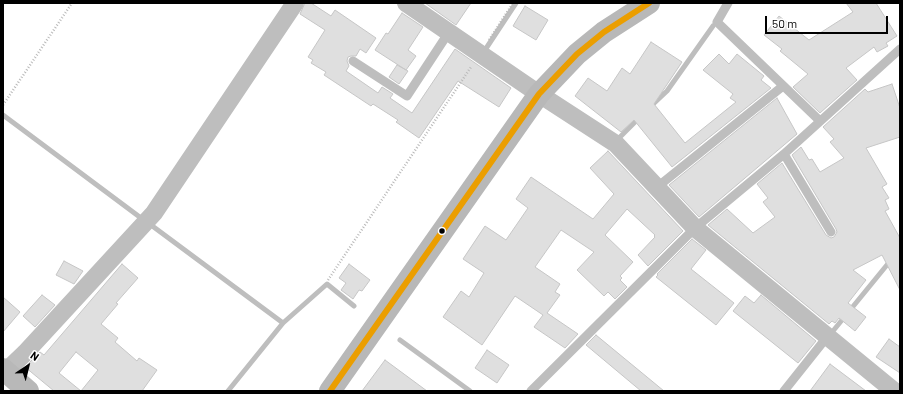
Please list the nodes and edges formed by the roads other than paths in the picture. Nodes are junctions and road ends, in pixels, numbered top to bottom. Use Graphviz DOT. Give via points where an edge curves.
graph roads {
  1 [pos="295,3"];
  2 [pos="406,3"];
  3 [pos="649,3"];
  4 [pos="728,3"];
  5 [pos="449,32"];
  6 [pos="900,49"];
  7 [pos="353,61"];
  8 [pos="783,86"];
  9 [pos="539,94"];
  10 [pos="820,121"];
  11 [pos="784,154"];
  12 [pos="656,188"];
  13 [pos="695,228"];
  14 [pos="831,232"];
  15 [pos="827,337"];
  16 [pos="4,371"];
  17 [pos="900,390"];
  18 [pos="28,391"];
  19 [pos="330,391"];
  20 [pos="531,391"];
  21 [pos="784,391"];
  22 [pos="894,391"];
  1 -- 16 [label="street" via="154,213 25,354"];
  2 -- 5 [label="street"];
  3 -- 9 [label="street" via="604,32 577,54"];
  4 -- 8 [label="lane" via="717,22"];
  5 -- 7 [label="lane" via="407,96"];
  5 -- 9 [label="street"];
  6 -- 10 [label="lane"];
  8 -- 10 [label="lane"];
  8 -- 12 [label="lane"];
  9 -- 12 [label="street" via="616,144"];
  9 -- 19 [label="street"];
  10 -- 11 [label="lane"];
  11 -- 13 [label="lane"];
  11 -- 14 [label="lane"];
  12 -- 13 [label="street"];
  13 -- 15 [label="street"];
  13 -- 20 [label="lane"];
  15 -- 21 [label="lane"];
  15 -- 22 [label="street"];
  16 -- 18 [label="street"];
  17 -- 22 [label="street"];
}
